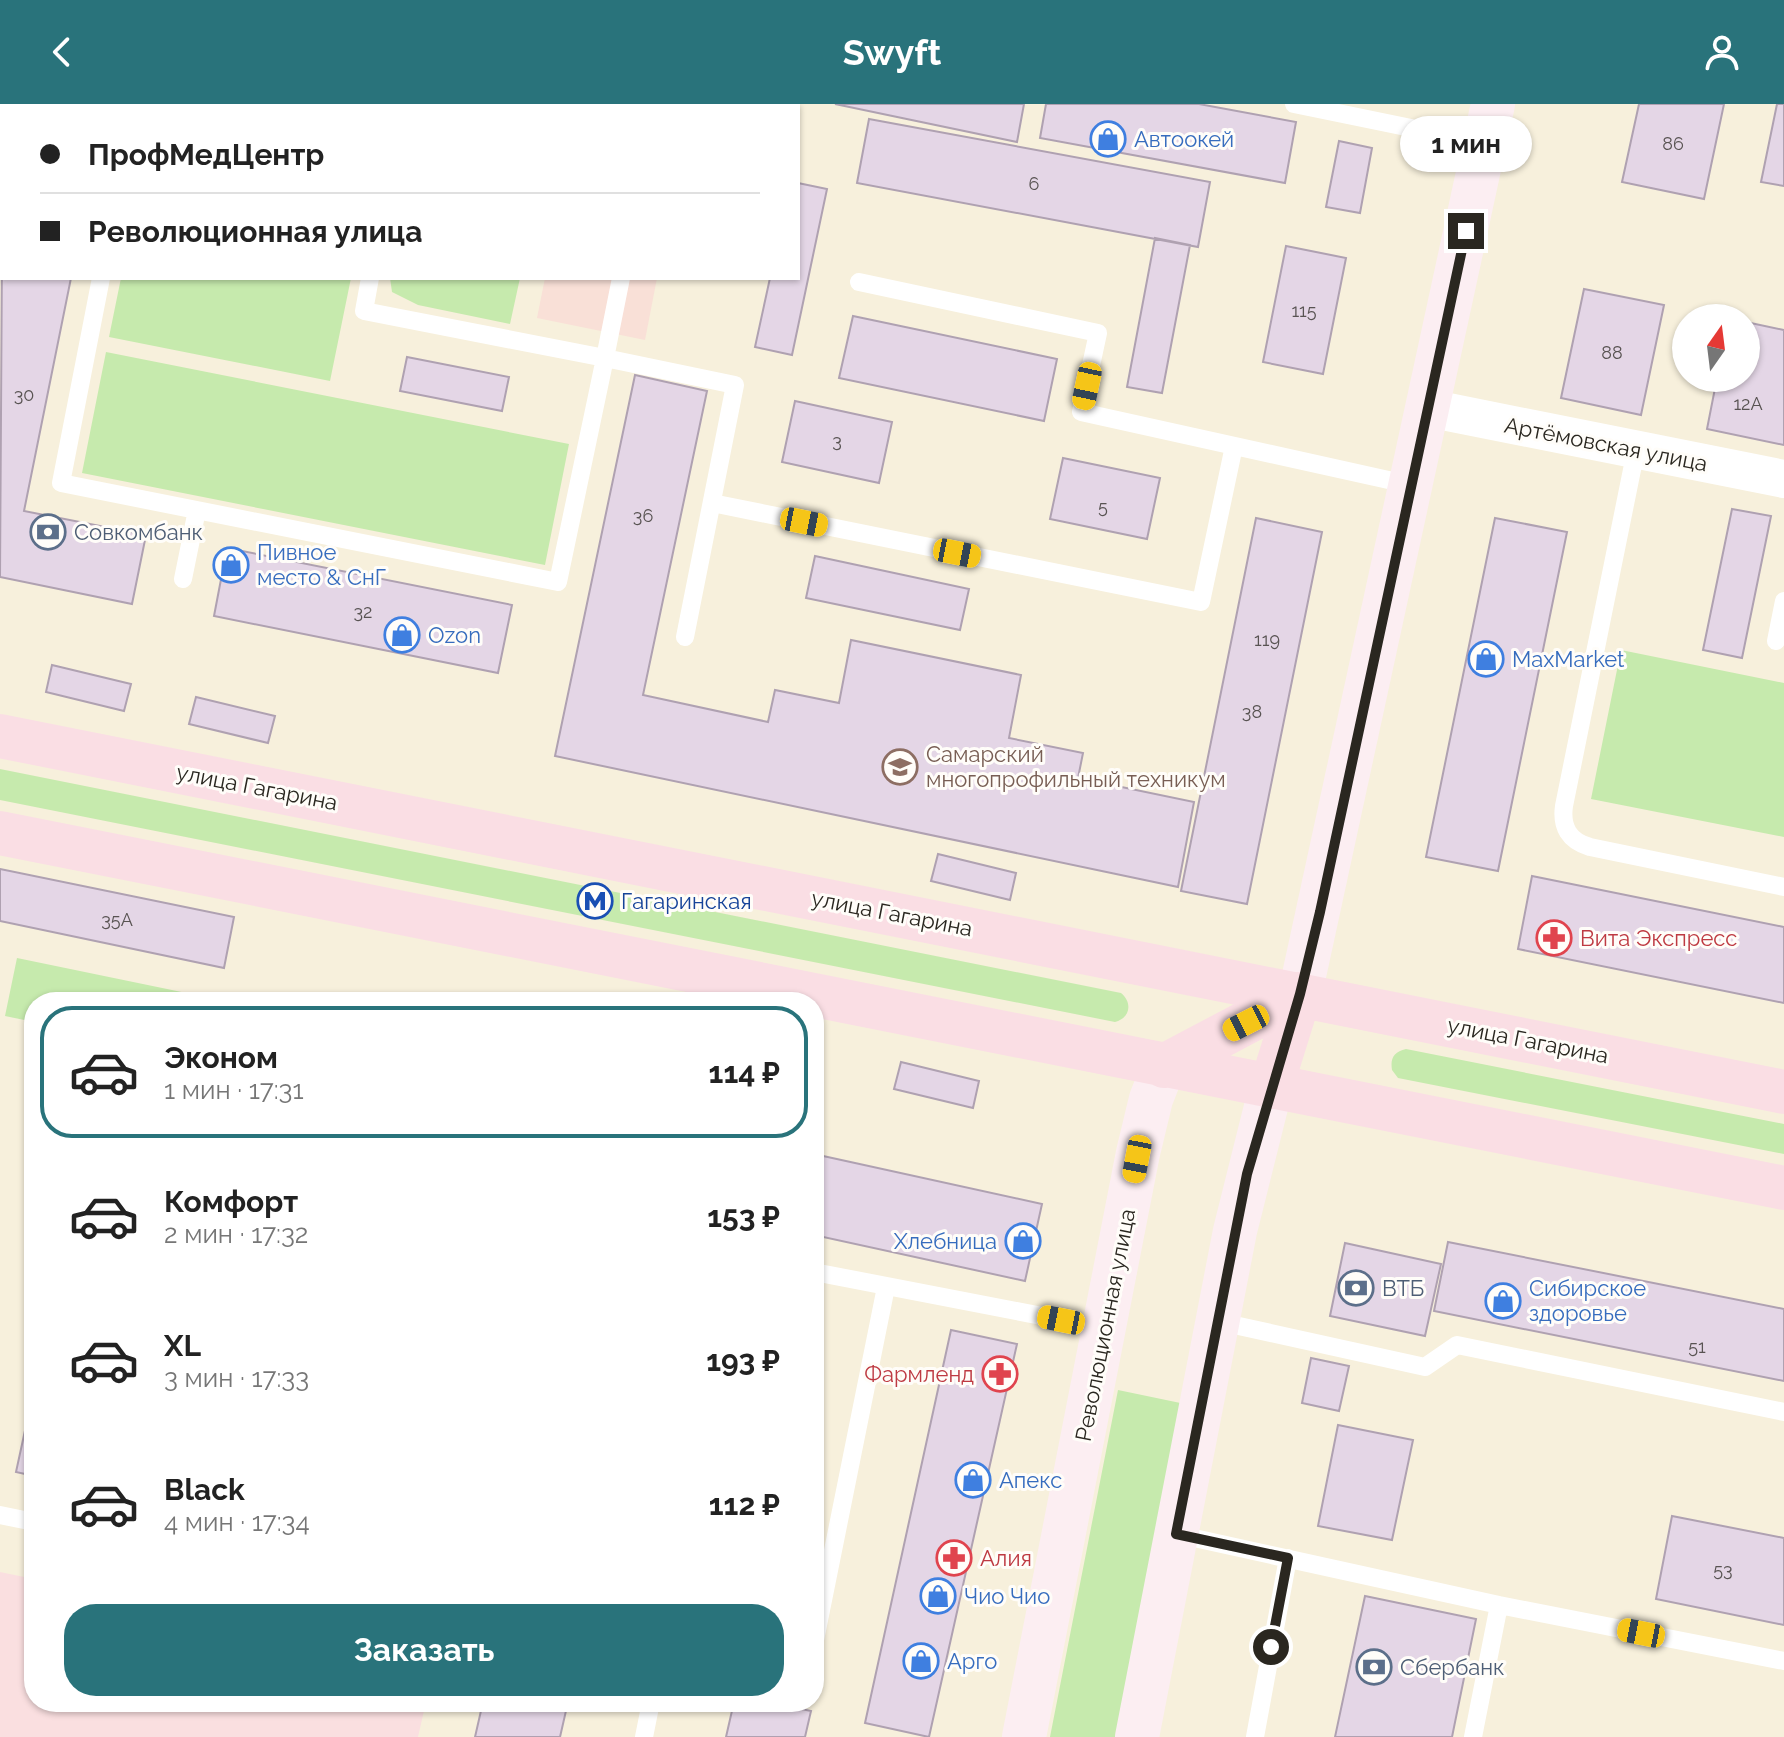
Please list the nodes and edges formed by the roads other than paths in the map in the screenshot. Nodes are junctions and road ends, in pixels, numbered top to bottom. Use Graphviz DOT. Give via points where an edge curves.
graph roads {
  1 [pos="1294,104"];
  2 [pos="1488,124"];
  3 [pos="101,280"];
  4 [pos="370,280"];
  5 [pos="621,280"];
  6 [pos="859,282"];
  7 [pos="605,358"];
  8 [pos="1428,408"];
  9 [pos="1234,446"];
  10 [pos="1636,450"];
  11 [pos="1784,479"];
  12 [pos="1411,485"];
  13 [pos="712,503"];
  14 [pos="197,510"];
  15 [pos="183,579"];
  16 [pos="1784,601"];
  17 [pos="685,637"];
  18 [pos="1776,641"];
  19 [pos="0,736"];
  20 [pos="0,833"];
  21 [pos="1784,887"];
  22 [pos="794,992"];
  23 [pos="1300,994"];
  24 [pos="824,998"];
  25 [pos="1164,1066"];
  26 [pos="1271,1087"];
  27 [pos="1784,1092"];
  28 [pos="1784,1188"];
  29 [pos="824,1274"];
  30 [pos="886,1287"];
  31 [pos="1216,1321"];
  32 [pos="1104,1328"];
  33 [pos="1784,1412"];
  34 [pos="0,1515"];
  35 [pos="24,1520"];
  36 [pos="1176,1534"];
  37 [pos="1288,1558"];
  38 [pos="824,1595"];
  39 [pos="1499,1605"];
  40 [pos="1784,1661"];
  41 [pos="649,1712"];
  42 [pos="644,1737"];
  43 [pos="1024,1737"];
  44 [pos="1137,1737"];
  45 [pos="1255,1737"];
  46 [pos="1473,1737"];
  1 -- 2 [label="lane"];
  2 -- 8 [label="main road"];
  3 -- 14 [label="lane" via="61,483"];
  4 -- 7 [label="lane" via="364,311"];
  5 -- 7 [label="lane"];
  6 -- 9 [label="lane" via="1098,333 1081,412"];
  7 -- 13 [label="lane" via="735,385"];
  7 -- 14 [label="lane" via="558,582"];
  8 -- 10 [label="street, Артёмовская улица"];
  8 -- 12 [label="main road"];
  9 -- 12 [label="lane"];
  9 -- 13 [label="lane" via="1201,602"];
  10 -- 11 [label="street, Артёмовская улица"];
  10 -- 21 [label="lane" via="1564,825 1574,840 1590,847"];
  12 -- 23 [label="main road"];
  13 -- 17 [label="lane"];
  14 -- 15 [label="lane"];
  16 -- 18 [label="lane"];
  19 -- 23 [label="main road, улица Гагарина"];
  20 -- 22 [label="main road"];
  23 -- 25 [label="main road"];
  23 -- 26 [label="main road"];
  23 -- 27 [label="main road, улица Гагарина"];
  24 -- 25 [label="main road"];
  25 -- 26 [label="main road"];
  25 -- 32 [label="main road, Революционная улица" via="1144,1126"];
  26 -- 28 [label="main road"];
  26 -- 31 [label="main road"];
  29 -- 30 [label="lane"];
  30 -- 32 [label="lane"];
  30 -- 38 [label="lane"];
  31 -- 33 [label="lane" via="1425,1367 1457,1345"];
  31 -- 36 [label="main road"];
  32 -- 43 [label="main road, Революционная улица"];
  34 -- 35 [label="lane"];
  36 -- 37 [label="lane"];
  36 -- 44 [label="main road"];
  37 -- 39 [label="lane"];
  37 -- 45 [label="lane"];
  39 -- 40 [label="lane"];
  39 -- 46 [label="lane"];
  41 -- 42 [label="lane"];
}
